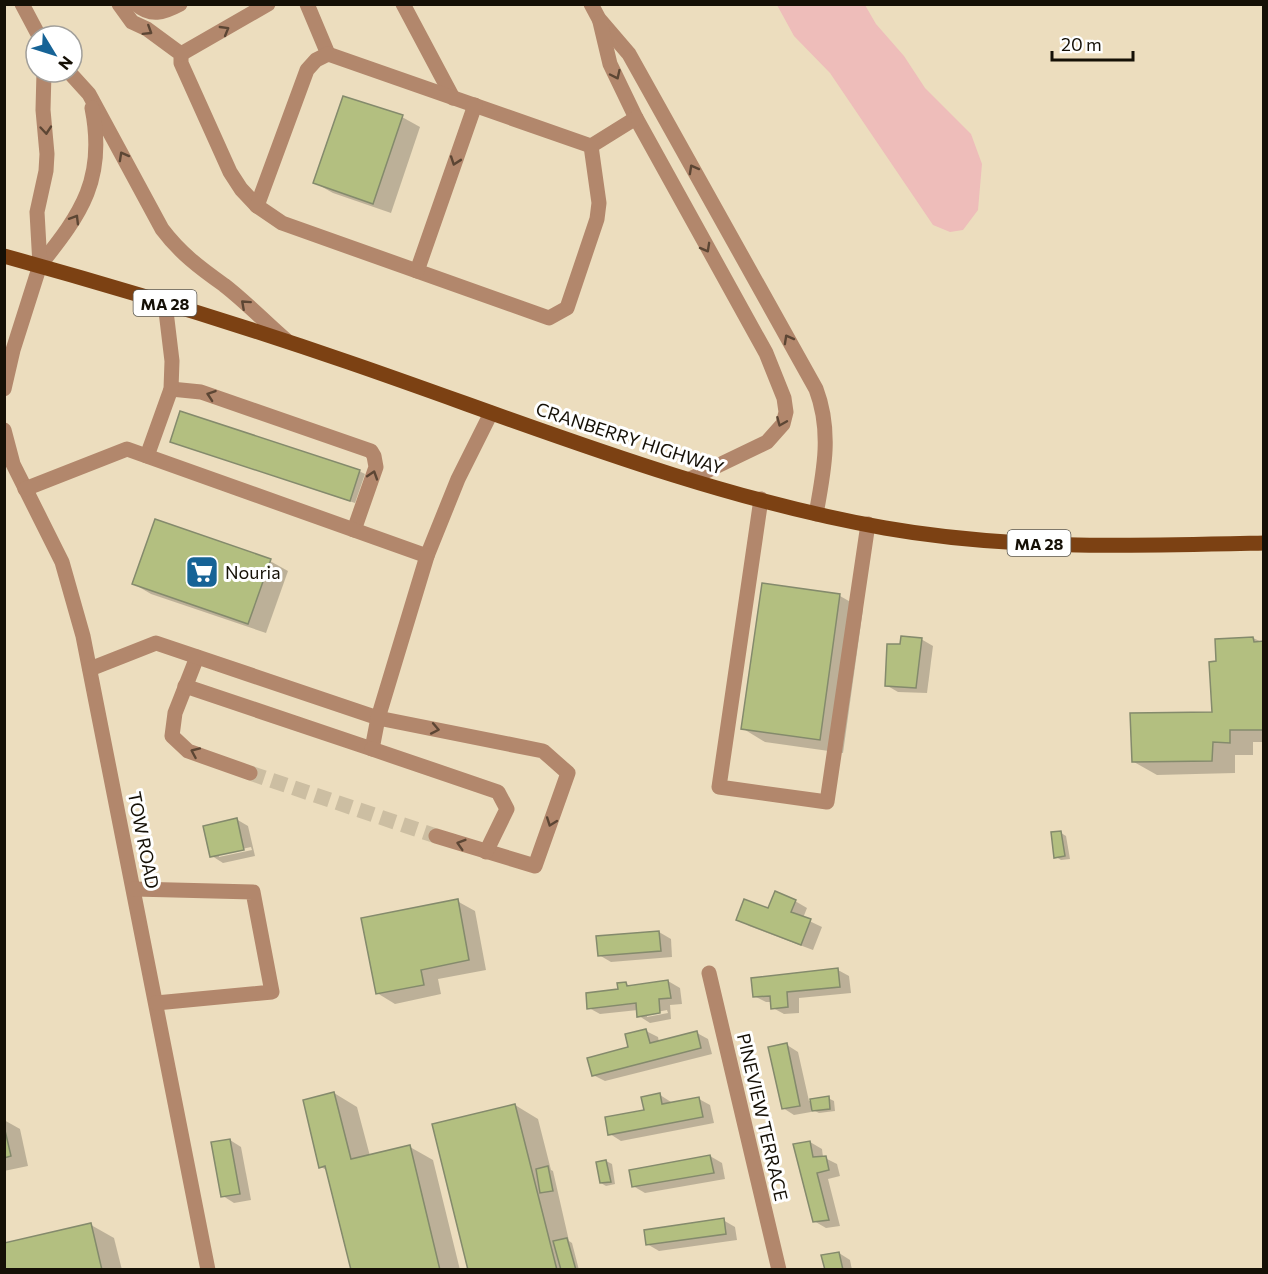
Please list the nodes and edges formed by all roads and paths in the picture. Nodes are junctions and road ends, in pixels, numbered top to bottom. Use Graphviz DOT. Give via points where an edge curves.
graph roads {
  1 [pos="22,4"];
  2 [pos="119,4"];
  3 [pos="136,4"];
  4 [pos="180,4"];
  5 [pos="268,4"];
  6 [pos="307,4"];
  7 [pos="403,4"];
  8 [pos="591,4"];
  9 [pos="247,9"];
  10 [pos="599,19"];
  11 [pos="33,24"];
  12 [pos="181,54"];
  13 [pos="328,54"];
  14 [pos="44,84"];
  15 [pos="80,84"];
  16 [pos="89,94"];
  17 [pos="453,98"];
  18 [pos="475,105"];
  19 [pos="636,118"];
  20 [pos="591,146"];
  21 [pos="257,206"];
  22 [pos="4,255"];
  23 [pos="40,266"];
  24 [pos="417,271"];
  25 [pos="165,303"];
  26 [pos="289,343"];
  27 [pos="4,389"];
  28 [pos="171,389"];
  29 [pos="491,413"];
  30 [pos="5,436"];
  31 [pos="147,456"];
  32 [pos="690,479"];
  33 [pos="25,489"];
  34 [pos="762,499"];
  35 [pos="816,514"];
  36 [pos="868,524"];
  37 [pos="354,530"];
  38 [pos="1263,543"];
  39 [pos="428,556"];
  40 [pos="197,657"];
  41 [pos="90,669"];
  42 [pos="186,686"];
  43 [pos="378,718"];
  44 [pos="372,749"];
  45 [pos="249,773"];
  46 [pos="436,836"];
  47 [pos="486,852"];
  48 [pos="134,889"];
  49 [pos="709,973"];
  50 [pos="156,1003"];
  51 [pos="208,1269"];
  52 [pos="779,1269"];
  1 -- 11 [label="street"];
  2 -- 12 [label="street, one-way" via="132,22"];
  3 -- 4 [label="street" via="152,14"];
  5 -- 9 [label="street"];
  6 -- 13 [label="street"];
  7 -- 17 [label="street"];
  8 -- 10 [label="street"];
  12 -- 9 [label="street, one-way"];
  10 -- 19 [label="street, one-way" via="610,64"];
  35 -- 10 [label="street, one-way" via="825,469 826,435 816,389 629,54"];
  12 -- 21 [label="street" via="230,172"];
  13 -- 17 [label="street"];
  13 -- 21 [label="street" via="307,70"];
  14 -- 23 [label="street, one-way" via="47,154 37,212"];
  15 -- 16 [label="street"];
  23 -- 16 [label="street, one-way" via="72,224 93,176 96,134"];
  26 -- 16 [label="street, one-way" via="174,244 162,229"];
  17 -- 18 [label="street"];
  18 -- 20 [label="street"];
  18 -- 24 [label="street, one-way"];
  19 -- 20 [label="street"];
  19 -- 32 [label="street, one-way" via="766,354 784,398 783,424 767,442"];
  20 -- 24 [label="street" via="599,203 597,219 567,308 549,318"];
  21 -- 24 [label="street" via="282,223"];
  22 -- 23 [label="main road, CRANBERRY HIGHWAY / MA 28"];
  23 -- 25 [label="main road, CRANBERRY HIGHWAY / MA 28"];
  23 -- 27 [label="street"];
  25 -- 26 [label="main road, CRANBERRY HIGHWAY / MA 28"];
  25 -- 28 [label="street"];
  26 -- 29 [label="main road, CRANBERRY HIGHWAY / MA 28"];
  28 -- 31 [label="street"];
  37 -- 28 [label="street, one-way" via="376,467 371,451 201,392"];
  29 -- 32 [label="main road, CRANBERRY HIGHWAY / MA 28"];
  29 -- 39 [label="street" via="458,479"];
  30 -- 33 [label="street, TOW ROAD"];
  31 -- 33 [label="street" via="127,448"];
  31 -- 37 [label="street"];
  32 -- 34 [label="main road, CRANBERRY HIGHWAY / MA 28"];
  33 -- 41 [label="street, TOW ROAD" via="62,562"];
  34 -- 35 [label="main road, CRANBERRY HIGHWAY / MA 28"];
  34 -- 36 [label="street" via="719,787 827,802"];
  35 -- 36 [label="main road, CRANBERRY HIGHWAY / MA 28"];
  36 -- 38 [label="main road, CRANBERRY HIGHWAY / MA 28" via="961,537 1092,546"];
  37 -- 39 [label="street"];
  39 -- 43 [label="street"];
  40 -- 41 [label="street" via="156,643"];
  40 -- 42 [label="street"];
  40 -- 43 [label="street"];
  41 -- 48 [label="street, TOW ROAD"];
  42 -- 44 [label="street"];
  45 -- 42 [label="street, one-way" via="188,751 172,736 175,713"];
  43 -- 44 [label="street"];
  43 -- 47 [label="street, one-way" via="543,751 568,773 535,866"];
  44 -- 47 [label="street" via="498,792 507,808"];
  47 -- 46 [label="street, one-way"];
  48 -- 50 [label="street, TOW ROAD"];
  48 -- 50 [label="street" via="253,892 272,992"];
  49 -- 52 [label="street, PINEVIEW TERRACE"];
  50 -- 51 [label="street, TOW ROAD"];
}
